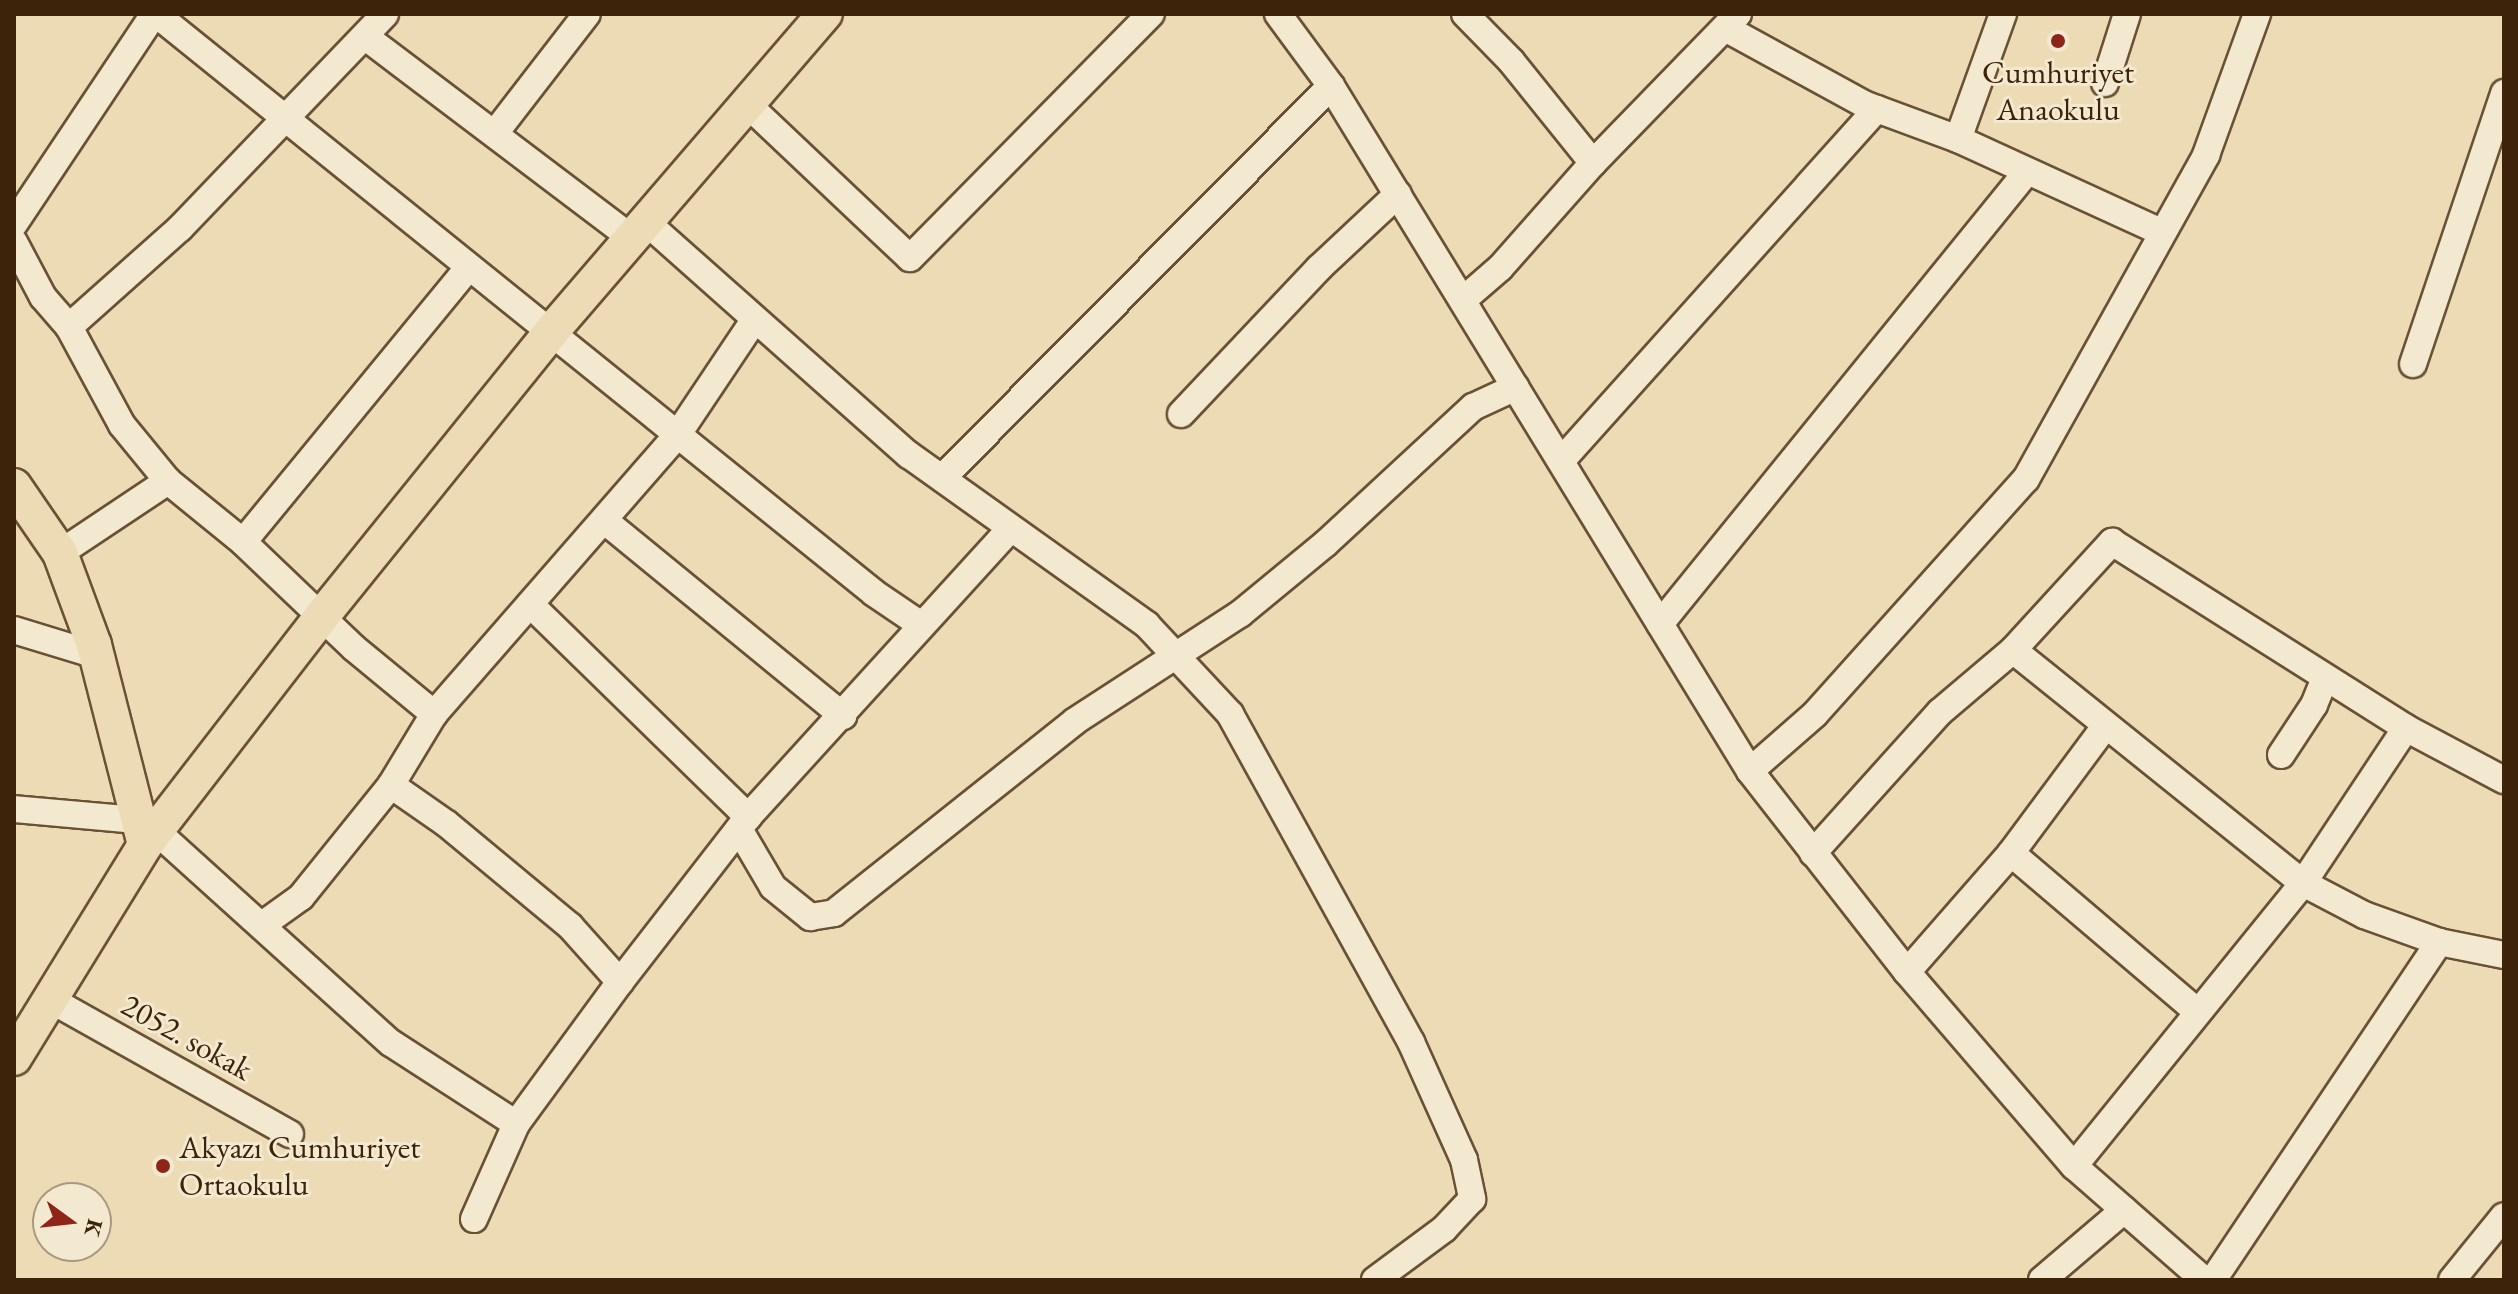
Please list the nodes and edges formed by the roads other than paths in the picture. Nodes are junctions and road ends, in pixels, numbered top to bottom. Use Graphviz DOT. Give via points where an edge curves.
graph roads {
  1 [pos="155,14"];
  2 [pos="385,14"];
  3 [pos="587,14"];
  4 [pos="825,14"];
  5 [pos="1151,14"];
  6 [pos="1278,14"];
  7 [pos="1465,14"];
  8 [pos="2003,14"];
  9 [pos="2127,14"];
  10 [pos="2257,14"];
  11 [pos="1732,22"];
  12 [pos="367,38"];
  13 [pos="2105,83"];
  14 [pos="1331,86"];
  15 [pos="2504,93"];
  16 [pos="747,104"];
  17 [pos="1877,109"];
  18 [pos="286,119"];
  19 [pos="495,133"];
  20 [pos="1958,139"];
  21 [pos="1593,163"];
  22 [pos="2025,174"];
  23 [pos="1398,194"];
  24 [pos="14,224"];
  25 [pos="638,229"];
  26 [pos="2161,232"];
  27 [pos="14,242"];
  28 [pos="468,268"];
  29 [pos="1463,300"];
  30 [pos="753,322"];
  31 [pos="69,327"];
  32 [pos="551,332"];
  33 [pos="2413,364"];
  34 [pos="1516,387"];
  35 [pos="1181,414"];
  36 [pos="678,434"];
  37 [pos="1561,461"];
  38 [pos="942,478"];
  39 [pos="168,481"];
  40 [pos="14,486"];
  41 [pos="605,521"];
  42 [pos="1009,530"];
  43 [pos="243,542"];
  44 [pos="60,553"];
  45 [pos="533,607"];
  46 [pos="322,616"];
  47 [pos="1660,624"];
  48 [pos="921,625"];
  49 [pos="14,630"];
  50 [pos="2013,650"];
  51 [pos="96,655"];
  52 [pos="1174,655"];
  53 [pos="2325,678"];
  54 [pos="434,714"];
  55 [pos="843,716"];
  56 [pos="2106,725"];
  57 [pos="2406,728"];
  58 [pos="2281,755"];
  59 [pos="1750,771"];
  60 [pos="2504,780"];
  61 [pos="391,785"];
  62 [pos="14,809"];
  63 [pos="744,823"];
  64 [pos="146,832"];
  65 [pos="1813,853"];
  66 [pos="2011,853"];
  67 [pos="2303,883"];
  68 [pos="262,925"];
  69 [pos="2439,942"];
  70 [pos="2502,951"];
  71 [pos="1907,972"];
  72 [pos="620,982"];
  73 [pos="51,1000"];
  74 [pos="2198,1012"];
  75 [pos="14,1058"];
  76 [pos="516,1124"];
  77 [pos="290,1134"];
  78 [pos="2074,1166"];
  79 [pos="2124,1210"];
  80 [pos="2504,1216"];
  81 [pos="474,1219"];
  82 [pos="1375,1280"];
  83 [pos="2042,1280"];
  84 [pos="2204,1280"];
  85 [pos="2213,1280"];
  86 [pos="2452,1280"];
  1 -- 18 [label="street"];
  1 -- 24 [label="street"];
  2 -- 12 [label="street"];
  3 -- 19 [label="street"];
  4 -- 16 [label="main road"];
  5 -- 16 [label="street" via="910,258"];
  6 -- 14 [label="street"];
  7 -- 21 [label="street" via="1511,61"];
  8 -- 20 [label="street"];
  9 -- 13 [label="street"];
  10 -- 26 [label="street" via="2206,155"];
  11 -- 17 [label="street"];
  11 -- 21 [label="street"];
  12 -- 18 [label="street"];
  12 -- 19 [label="street"];
  14 -- 23 [label="street"];
  14 -- 38 [label="street"];
  15 -- 33 [label="street"];
  16 -- 25 [label="main road"];
  17 -- 20 [label="street"];
  17 -- 37 [label="street"];
  18 -- 28 [label="street"];
  18 -- 31 [label="street" via="180,228"];
  19 -- 25 [label="street"];
  20 -- 22 [label="street"];
  21 -- 29 [label="street" via="1500,268"];
  22 -- 26 [label="street"];
  22 -- 47 [label="street"];
  23 -- 29 [label="street"];
  23 -- 35 [label="street" via="1319,268"];
  25 -- 30 [label="street"];
  25 -- 32 [label="main road"];
  26 -- 59 [label="street" via="2026,479 1815,714"];
  27 -- 31 [label="street" via="43,297"];
  28 -- 32 [label="street"];
  28 -- 43 [label="street"];
  29 -- 34 [label="street"];
  30 -- 36 [label="street"];
  30 -- 38 [label="street"];
  31 -- 39 [label="street" via="122,425"];
  32 -- 36 [label="street"];
  32 -- 46 [label="main road"];
  34 -- 37 [label="street"];
  34 -- 52 [label="street" via="1473,407 1313,554 1240,614"];
  36 -- 41 [label="street"];
  36 -- 48 [label="street"];
  37 -- 47 [label="street"];
  38 -- 42 [label="street"];
  39 -- 43 [label="street"];
  39 -- 44 [label="street"];
  40 -- 44 [label="main road"];
  41 -- 45 [label="street"];
  41 -- 55 [label="street"];
  42 -- 48 [label="street"];
  42 -- 52 [label="street" via="1147,625"];
  43 -- 46 [label="street"];
  44 -- 51 [label="main road"];
  45 -- 54 [label="street"];
  45 -- 63 [label="street"];
  46 -- 54 [label="street"];
  46 -- 64 [label="main road"];
  47 -- 59 [label="street"];
  48 -- 55 [label="street"];
  49 -- 51 [label="street"];
  50 -- 53 [label="street" via="2112,542"];
  50 -- 56 [label="street"];
  50 -- 65 [label="street" via="1940,712"];
  51 -- 64 [label="main road"];
  52 -- 63 [label="street" via="1075,721 834,913 810,917 773,887"];
  52 -- 82 [label="street" via="1230,714 1411,1042 1464,1160 1472,1199 1444,1229"];
  53 -- 57 [label="street"];
  53 -- 58 [label="street"];
  54 -- 61 [label="street"];
  55 -- 63 [label="street"];
  56 -- 66 [label="street"];
  56 -- 67 [label="street"];
  57 -- 60 [label="street"];
  57 -- 67 [label="street"];
  59 -- 65 [label="street"];
  61 -- 68 [label="street" via="301,897"];
  61 -- 72 [label="street" via="447,824 570,926"];
  62 -- 64 [label="street"];
  63 -- 72 [label="street"];
  64 -- 68 [label="street"];
  64 -- 73 [label="main road"];
  65 -- 71 [label="street"];
  66 -- 71 [label="street"];
  66 -- 74 [label="street"];
  67 -- 69 [label="street" via="2364,915"];
  67 -- 74 [label="street"];
  68 -- 76 [label="street" via="391,1043"];
  69 -- 70 [label="street"];
  69 -- 85 [label="street"];
  71 -- 78 [label="street"];
  72 -- 76 [label="street"];
  73 -- 75 [label="main road"];
  73 -- 77 [label="street, 2052. sokak"];
  74 -- 78 [label="street"];
  76 -- 81 [label="street"];
  78 -- 79 [label="street"];
  79 -- 83 [label="street"];
  79 -- 84 [label="street"];
  80 -- 86 [label="street"];
}
